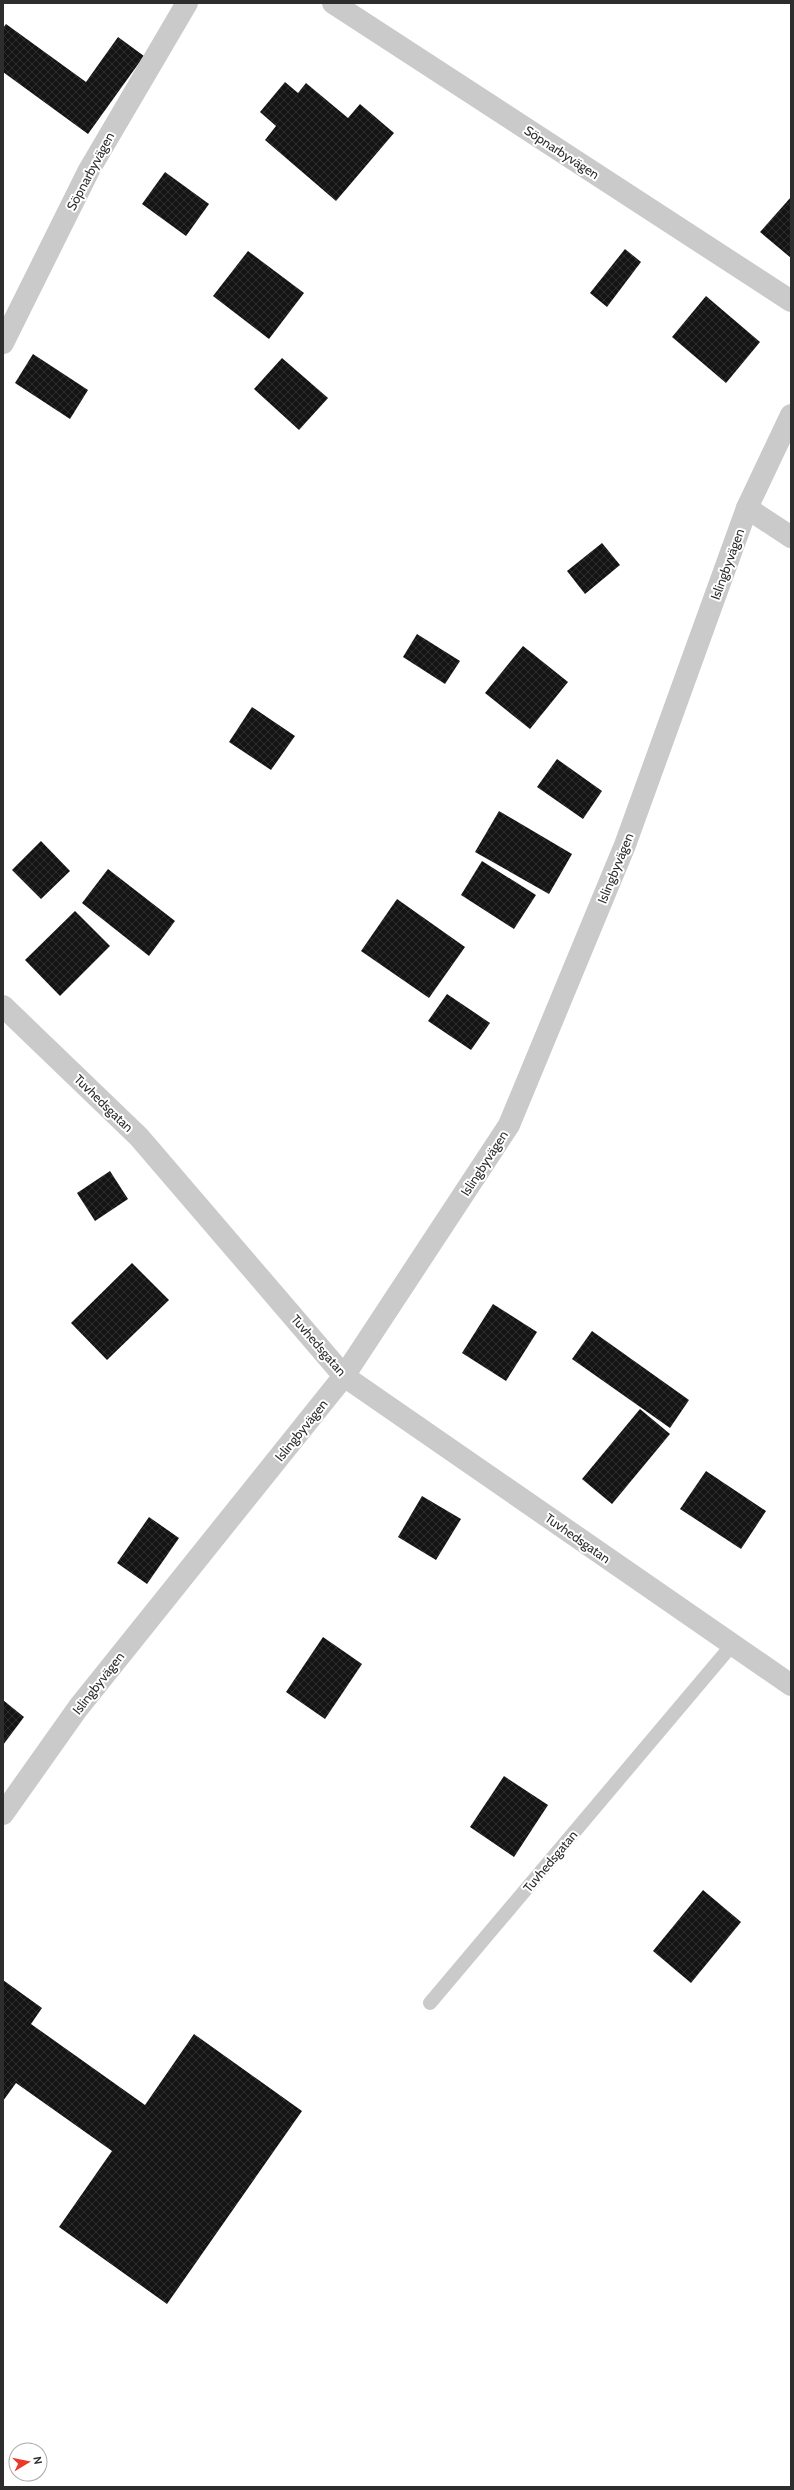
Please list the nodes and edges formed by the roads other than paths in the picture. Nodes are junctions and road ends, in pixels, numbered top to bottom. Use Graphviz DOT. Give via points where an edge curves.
graph roads {
  1 [pos="187,3"];
  2 [pos="333,3"];
  3 [pos="791,301"];
  4 [pos="3,343"];
  5 [pos="791,414"];
  6 [pos="747,508"];
  7 [pos="791,537"];
  8 [pos="3,1006"];
  9 [pos="344,1376"];
  10 [pos="732,1645"];
  11 [pos="791,1685"];
  12 [pos="3,1814"];
  13 [pos="430,2003"];
  1 -- 4 [label="street, Söpnarbyvägen" via="89,170"];
  2 -- 3 [label="street, Söpnarbyvägen"];
  5 -- 6 [label="street, Islingbyvägen"];
  6 -- 7 [label="street"];
  6 -- 9 [label="street, Islingbyvägen" via="625,845 509,1125"];
  8 -- 9 [label="street, Tuvhedsgatan" via="139,1137"];
  9 -- 10 [label="street, Tuvhedsgatan"];
  9 -- 12 [label="street, Islingbyvägen" via="78,1708"];
  10 -- 11 [label="street, Tuvhedsgatan"];
  10 -- 13 [label="lane, Tuvhedsgatan"];
}
